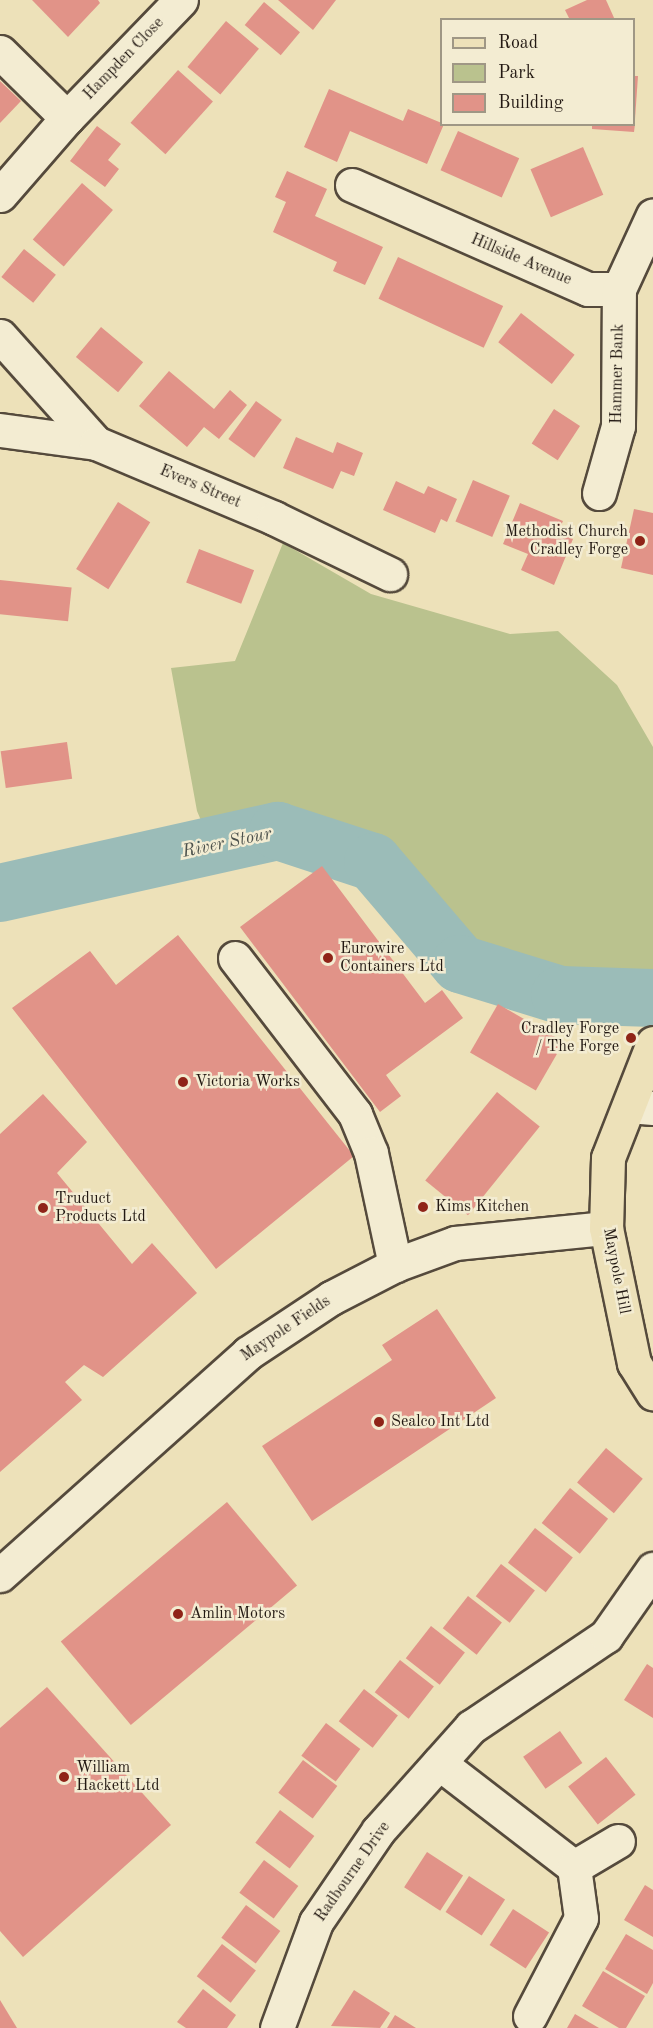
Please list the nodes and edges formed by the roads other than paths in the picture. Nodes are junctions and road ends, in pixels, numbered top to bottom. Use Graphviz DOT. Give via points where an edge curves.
graph roads {
  1 [pos="181,0"];
  2 [pos="0,51"];
  3 [pos="67,118"];
  4 [pos="352,185"];
  5 [pos="0,195"];
  6 [pos="653,215"];
  7 [pos="619,289"];
  8 [pos="0,336"];
  9 [pos="0,430"];
  10 [pos="96,443"];
  11 [pos="599,493"];
  12 [pos="390,574"];
  13 [pos="235,958"];
  14 [pos="653,1043"];
  15 [pos="641,1107"];
  16 [pos="606,1228"];
  17 [pos="395,1265"];
  18 [pos="653,1393"];
  19 [pos="653,1569"];
  20 [pos="0,1575"];
  21 [pos="439,1763"];
  22 [pos="618,1841"];
  23 [pos="574,1867"];
  24 [pos="530,2016"];
  25 [pos="277,2028"];
  1 -- 3 [label="street, Hampden Close"];
  2 -- 3 [label="street"];
  3 -- 5 [label="street, Hampden Close"];
  4 -- 7 [label="street, Hillside Avenue" via="588,289"];
  6 -- 7 [label="street"];
  7 -- 11 [label="street, Hammer Bank" via="618,426"];
  8 -- 10 [label="street"];
  9 -- 10 [label="street, Evers Street"];
  10 -- 12 [label="street, Evers Street" via="274,518"];
  13 -- 17 [label="street" via="355,1114 371,1153"];
  14 -- 15 [label="main road, Maypole Hill"];
  15 -- 16 [label="main road, Maypole Hill" via="608,1158"];
  16 -- 17 [label="street, Maypole Fields" via="455,1243"];
  16 -- 18 [label="main road, Maypole Hill" via="634,1363"];
  17 -- 20 [label="street, Maypole Fields" via="331,1298 248,1353"];
  19 -- 21 [label="street, Radbourne Drive" via="606,1636 471,1727"];
  21 -- 23 [label="street"];
  21 -- 25 [label="street, Radbourne Drive" via="378,1831 316,1922"];
  22 -- 23 [label="street"];
  23 -- 24 [label="street" via="581,1918"];
}
